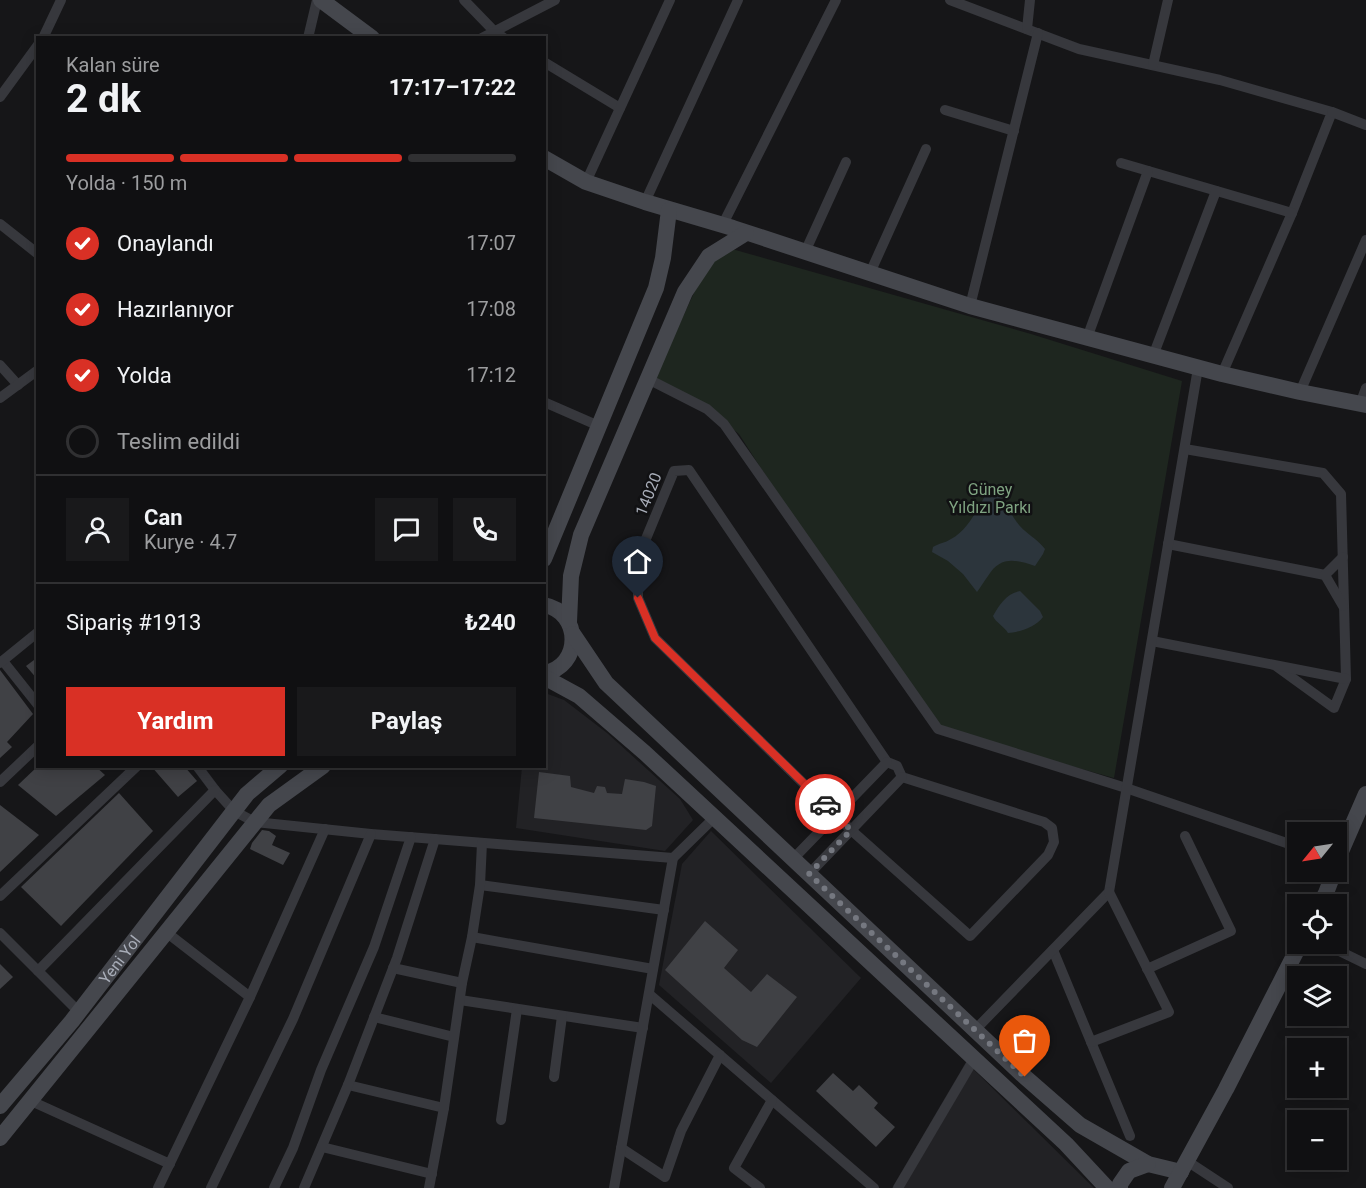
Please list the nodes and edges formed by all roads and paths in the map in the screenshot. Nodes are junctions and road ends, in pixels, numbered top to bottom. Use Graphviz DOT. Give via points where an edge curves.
graph roads {
  1 [pos="61,0"];
  2 [pos="319,0"];
  3 [pos="464,0"];
  4 [pos="555,0"];
  5 [pos="670,0"];
  6 [pos="738,0"];
  7 [pos="836,0"];
  8 [pos="950,0"];
  9 [pos="1030,0"];
  10 [pos="1168,0"];
  11 [pos="494,31"];
  12 [pos="1032,31"];
  13 [pos="43,36"];
  14 [pos="309,36"];
  15 [pos="369,36"];
  16 [pos="485,36"];
  17 [pos="501,36"];
  18 [pos="36,47"];
  19 [pos="546,63"];
  20 [pos="1153,65"];
  21 [pos="0,97"];
  22 [pos="620,108"];
  23 [pos="945,110"];
  24 [pos="1332,112"];
  25 [pos="1366,125"];
  26 [pos="1014,131"];
  27 [pos="926,149"];
  28 [pos="546,159"];
  29 [pos="846,162"];
  30 [pos="1120,163"];
  31 [pos="1148,171"];
  32 [pos="586,182"];
  33 [pos="1216,191"];
  34 [pos="645,202"];
  35 [pos="669,210"];
  36 [pos="1292,213"];
  37 [pos="0,224"];
  38 [pos="722,226"];
  39 [pos="746,233"];
  40 [pos="1366,240"];
  41 [pos="36,252"];
  42 [pos="804,252"];
  43 [pos="870,273"];
  44 [pos="970,306"];
  45 [pos="1087,338"];
  46 [pos="1154,356"];
  47 [pos="0,365"];
  48 [pos="1198,368"];
  49 [pos="36,371"];
  50 [pos="1222,374"];
  51 [pos="648,379"];
  52 [pos="18,384"];
  53 [pos="1300,392"];
  54 [pos="0,398"];
  55 [pos="1364,399"];
  56 [pos="546,403"];
  57 [pos="599,426"];
  58 [pos="1185,449"];
  59 [pos="1168,544"];
  60 [pos="546,554"];
  61 [pos="1343,556"];
  62 [pos="1325,575"];
  63 [pos="546,605"];
  64 [pos="1345,608"];
  65 [pos="571,628"];
  66 [pos="36,634"];
  67 [pos="1152,641"];
  68 [pos="2,662"];
  69 [pos="1276,666"];
  70 [pos="546,674"];
  71 [pos="546,676"];
  72 [pos="1346,679"];
  73 [pos="36,703"];
  74 [pos="36,748"];
  75 [pos="887,762"];
  76 [pos="135,768"];
  77 [pos="198,768"];
  78 [pos="278,768"];
  79 [pos="320,768"];
  80 [pos="902,777"];
  81 [pos="0,782"];
  82 [pos="1126,788"];
  83 [pos="215,790"];
  84 [pos="1366,794"];
  85 [pos="234,811"];
  86 [pos="836,814"];
  87 [pos="714,818"];
  88 [pos="255,822"];
  89 [pos="325,830"];
  90 [pos="851,830"];
  91 [pos="371,834"];
  92 [pos="1185,836"];
  93 [pos="411,837"];
  94 [pos="1347,838"];
  95 [pos="435,839"];
  96 [pos="482,843"];
  97 [pos="1287,843"];
  98 [pos="673,858"];
  99 [pos="793,859"];
  100 [pos="809,874"];
  101 [pos="480,885"];
  102 [pos="1108,892"];
  103 [pos="0,896"];
  104 [pos="664,910"];
  105 [pos="166,932"];
  106 [pos="0,933"];
  107 [pos="472,937"];
  108 [pos="1053,950"];
  109 [pos="1295,954"];
  110 [pos="1346,954"];
  111 [pos="1366,964"];
  112 [pos="393,968"];
  113 [pos="653,969"];
  114 [pos="1147,969"];
  115 [pos="38,971"];
  116 [pos="462,983"];
  117 [pos="649,994"];
  118 [pos="250,997"];
  119 [pos="460,1000"];
  120 [pos="517,1009"];
  121 [pos="79,1012"];
  122 [pos="562,1016"];
  123 [pos="374,1017"];
  124 [pos="643,1028"];
  125 [pos="975,1030"];
  126 [pos="454,1037"];
  127 [pos="1091,1042"];
  128 [pos="720,1055"];
  129 [pos="974,1059"];
  130 [pos="554,1077"];
  131 [pos="348,1085"];
  132 [pos="772,1100"];
  133 [pos="31,1101"];
  134 [pos="0,1106"];
  135 [pos="444,1108"];
  136 [pos="501,1120"];
  137 [pos="1130,1136"];
  138 [pos="0,1138"];
  139 [pos="322,1147"];
  140 [pos="621,1148"];
  141 [pos="170,1164"];
  142 [pos="1148,1164"];
  143 [pos="1184,1167"];
  144 [pos="432,1174"];
  145 [pos="158,1188"];
  146 [pos="211,1188"];
  147 [pos="274,1188"];
  148 [pos="304,1188"];
  149 [pos="429,1188"];
  150 [pos="614,1188"];
  151 [pos="760,1188"];
  152 [pos="874,1188"];
  153 [pos="898,1188"];
  154 [pos="1107,1188"];
  155 [pos="1120,1188"];
  156 [pos="1172,1188"];
  157 [pos="1228,1188"];
  1 -- 13 [label="street"];
  2 -- 14 [label="street"];
  2 -- 15 [label="main road"];
  3 -- 11 [label="street"];
  4 -- 11 [label="street"];
  5 -- 22 [label="street"];
  6 -- 34 [label="street"];
  7 -- 38 [label="street"];
  8 -- 12 [label="street"];
  9 -- 12 [label="street"];
  10 -- 20 [label="street"];
  11 -- 16 [label="street"];
  11 -- 17 [label="street"];
  12 -- 20 [label="street" via="1080,49"];
  12 -- 26 [label="street"];
  18 -- 21 [label="street"];
  19 -- 22 [label="street"];
  20 -- 24 [label="street"];
  22 -- 32 [label="street"];
  23 -- 26 [label="street"];
  24 -- 25 [label="street"];
  24 -- 36 [label="street"];
  26 -- 44 [label="street"];
  27 -- 43 [label="street"];
  28 -- 32 [label="main road"];
  29 -- 42 [label="street"];
  30 -- 31 [label="street"];
  31 -- 33 [label="street"];
  31 -- 45 [label="street"];
  32 -- 34 [label="main road"];
  33 -- 36 [label="street"];
  33 -- 46 [label="street"];
  34 -- 35 [label="main road"];
  35 -- 38 [label="main road"];
  35 -- 57 [label="main road" via="656,288"];
  36 -- 50 [label="street"];
  37 -- 41 [label="street"];
  38 -- 39 [label="main road"];
  39 -- 42 [label="main road"];
  39 -- 51 [label="main road" via="709,256 685,292"];
  40 -- 53 [label="street"];
  42 -- 43 [label="main road"];
  43 -- 44 [label="main road"];
  44 -- 45 [label="main road"];
  45 -- 46 [label="main road"];
  46 -- 48 [label="main road"];
  47 -- 52 [label="street"];
  48 -- 50 [label="main road"];
  48 -- 58 [label="street"];
  49 -- 52 [label="street"];
  50 -- 53 [label="main road"];
  51 -- 65 [label="main road" via="581,535 571,576"];
  51 -- 82 [label="street" via="707,409 724,424 938,729"];
  52 -- 54 [label="street"];
  53 -- 55 [label="main road"];
  56 -- 57 [label="street"];
  57 -- 60 [label="main road"];
  58 -- 59 [label="street"];
  58 -- 61 [label="street" via="1323,473 1341,494"];
  59 -- 62 [label="street"];
  59 -- 67 [label="street"];
  61 -- 62 [label="street"];
  61 -- 64 [label="street"];
  62 -- 64 [label="street"];
  63 -- 65 [label="main road" via="561,612"];
  64 -- 72 [label="street"];
  65 -- 70 [label="main road" via="573,645 569,657"];
  65 -- 99 [label="main road" via="606,683"];
  66 -- 68 [label="street"];
  67 -- 69 [label="street"];
  67 -- 82 [label="street"];
  68 -- 73 [label="street"];
  69 -- 72 [label="street"];
  69 -- 72 [label="street" via="1334,708"];
  71 -- 87 [label="main road" via="579,696"];
  74 -- 81 [label="street"];
  75 -- 80 [label="street" via="897,766"];
  75 -- 86 [label="street"];
  75 -- 86 [label="street, 14020" via="689,471 674,471 638,558 638,598 655,638"];
  76 -- 103 [label="street"];
  77 -- 83 [label="street"];
  78 -- 85 [label="main road, Yeni Yol"];
  79 -- 88 [label="main road" via="269,805"];
  80 -- 90 [label="street"];
  80 -- 90 [label="street" via="1044,822 1052,828 1054,842 1048,855 970,936"];
  82 -- 97 [label="street"];
  82 -- 102 [label="street"];
  83 -- 85 [label="street"];
  83 -- 115 [label="street"];
  84 -- 94 [label="main road"];
  85 -- 88 [label="street"];
  85 -- 121 [label="main road, Yeni Yol"];
  86 -- 90 [label="street"];
  86 -- 99 [label="street"];
  87 -- 98 [label="street"];
  87 -- 129 [label="main road"];
  88 -- 89 [label="street"];
  88 -- 105 [label="main road"];
  89 -- 91 [label="street"];
  89 -- 118 [label="street"];
  90 -- 100 [label="street"];
  91 -- 93 [label="street"];
  91 -- 146 [label="street" via="293,1019"];
  92 -- 114 [label="street" via="1231,931"];
  93 -- 95 [label="street"];
  93 -- 147 [label="street" via="374,947"];
  95 -- 96 [label="street"];
  95 -- 112 [label="street"];
  96 -- 98 [label="street"];
  96 -- 101 [label="street"];
  98 -- 104 [label="street"];
  99 -- 100 [label="main road"];
  100 -- 125 [label="main road"];
  101 -- 104 [label="street"];
  101 -- 107 [label="street"];
  102 -- 108 [label="street"];
  102 -- 114 [label="street"];
  104 -- 113 [label="street"];
  105 -- 118 [label="street"];
  105 -- 133 [label="main road"];
  106 -- 115 [label="street"];
  107 -- 113 [label="street"];
  107 -- 116 [label="street"];
  108 -- 125 [label="street"];
  108 -- 127 [label="street"];
  109 -- 143 [label="main road"];
  110 -- 111 [label="street"];
  112 -- 116 [label="street"];
  112 -- 123 [label="street"];
  113 -- 117 [label="street"];
  114 -- 127 [label="street" via="1169,1011"];
  115 -- 121 [label="street"];
  116 -- 119 [label="street"];
  117 -- 124 [label="street"];
  117 -- 128 [label="street"];
  118 -- 141 [label="street"];
  119 -- 120 [label="street"];
  119 -- 126 [label="street"];
  120 -- 122 [label="street"];
  120 -- 136 [label="street"];
  121 -- 134 [label="main road, Yeni Yol"];
  122 -- 124 [label="street"];
  122 -- 130 [label="street"];
  123 -- 126 [label="street"];
  123 -- 131 [label="street"];
  124 -- 140 [label="street"];
  125 -- 142 [label="main road" via="1080,1125"];
  126 -- 135 [label="street"];
  127 -- 137 [label="street"];
  128 -- 132 [label="street"];
  128 -- 140 [label="street" via="681,1131 664,1177"];
  129 -- 153 [label="street"];
  129 -- 154 [label="main road" via="1066,1144"];
  131 -- 135 [label="street"];
  131 -- 139 [label="street"];
  132 -- 151 [label="street" via="734,1168"];
  132 -- 152 [label="street"];
  133 -- 138 [label="main road"];
  133 -- 141 [label="street"];
  135 -- 144 [label="street"];
  139 -- 144 [label="street"];
  139 -- 148 [label="street"];
  140 -- 150 [label="street"];
  141 -- 145 [label="street"];
  142 -- 143 [label="main road"];
  142 -- 155 [label="main road" via="1129,1171"];
  143 -- 156 [label="main road"];
  143 -- 157 [label="street"];
  144 -- 149 [label="street"];
}
